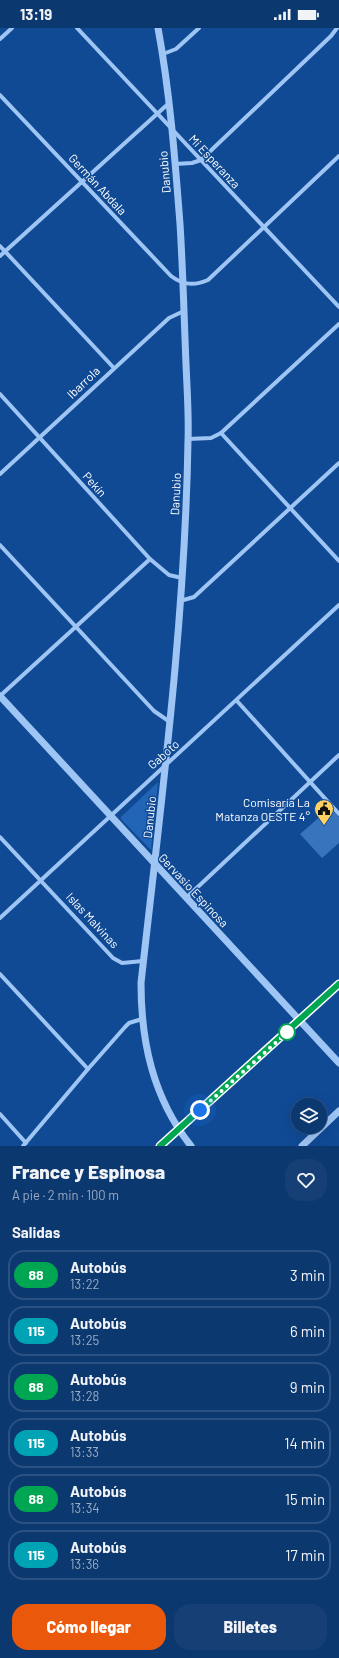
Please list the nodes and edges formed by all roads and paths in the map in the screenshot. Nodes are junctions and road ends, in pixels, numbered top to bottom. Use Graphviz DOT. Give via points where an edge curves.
graph roads {
  1 [pos="12,28"];
  2 [pos="77,28"];
  3 [pos="158,28"];
  4 [pos="198,28"];
  5 [pos="337,28"];
  6 [pos="0,39"];
  7 [pos="163,54"];
  8 [pos="0,95"];
  9 [pos="168,104"];
  10 [pos="156,113"];
  11 [pos="172,129"];
  12 [pos="339,156"];
  13 [pos="201,160"];
  14 [pos="175,164"];
  15 [pos="82,182"];
  16 [pos="263,226"];
  17 [pos="0,246"];
  18 [pos="5,252"];
  19 [pos="0,256"];
  20 [pos="184,283"];
  21 [pos="339,307"];
  22 [pos="184,311"];
  23 [pos="339,324"];
  24 [pos="113,367"];
  25 [pos="0,394"];
  26 [pos="221,433"];
  27 [pos="40,438"];
  28 [pos="188,440"];
  29 [pos="339,463"];
  30 [pos="0,474"];
  31 [pos="290,509"];
  32 [pos="0,545"];
  33 [pos="150,559"];
  34 [pos="339,561"];
  35 [pos="182,578"];
  36 [pos="180,601"];
  37 [pos="339,605"];
  38 [pos="74,627"];
  39 [pos="0,696"];
  40 [pos="237,701"];
  41 [pos="170,722"];
  42 [pos="339,754"];
  43 [pos="166,765"];
  44 [pos="311,782"];
  45 [pos="339,814"];
  46 [pos="112,816"];
  47 [pos="0,837"];
  48 [pos="155,865"];
  49 [pos="41,880"];
  50 [pos="186,898"];
  51 [pos="0,918"];
  52 [pos="143,961"];
  53 [pos="0,974"];
  54 [pos="339,984"];
  55 [pos="142,1019"];
  56 [pos="300,1020"];
  57 [pos="339,1063"];
  58 [pos="88,1068"];
  59 [pos="339,1111"];
  60 [pos="0,1114"];
  61 [pos="178,1130"];
  62 [pos="25,1144"];
  63 [pos="160,1146"];
  64 [pos="191,1146"];
  65 [pos="302,1146"];
  1 -- 6 [label="street"];
  2 -- 10 [label="street, Mi Esperanza"];
  3 -- 7 [label="street, Danubio"];
  4 -- 7 [label="street" via="176,49"];
  5 -- 13 [label="street"];
  7 -- 9 [label="street, Danubio"];
  8 -- 15 [label="street, Germán Abdala"];
  9 -- 10 [label="street"];
  9 -- 11 [label="street, Danubio"];
  10 -- 11 [label="street, Mi Esperanza"];
  10 -- 15 [label="street"];
  11 -- 13 [label="street, Mi Esperanza"];
  11 -- 14 [label="street, Danubio"];
  12 -- 16 [label="street"];
  13 -- 14 [label="street"];
  13 -- 16 [label="street, Mi Esperanza"];
  14 -- 20 [label="street, Danubio"];
  15 -- 18 [label="street"];
  15 -- 20 [label="street, Germán Abdala" via="171,276"];
  16 -- 20 [label="street" via="208,280 193,285"];
  16 -- 21 [label="street, Mi Esperanza"];
  17 -- 18 [label="street"];
  18 -- 19 [label="street"];
  18 -- 24 [label="street"];
  20 -- 22 [label="street, Danubio"];
  22 -- 24 [label="street, Ibarrola" via="169,318"];
  22 -- 28 [label="street, Danubio"];
  23 -- 26 [label="street"];
  24 -- 27 [label="street, Ibarrola"];
  25 -- 27 [label="street, Pekín"];
  26 -- 28 [label="street" via="211,438"];
  26 -- 31 [label="street"];
  27 -- 30 [label="street, Ibarrola"];
  27 -- 33 [label="street, Pekín"];
  28 -- 35 [label="street, Danubio"];
  29 -- 31 [label="street"];
  31 -- 34 [label="street"];
  31 -- 36 [label="street" via="194,597"];
  32 -- 38 [label="street"];
  33 -- 35 [label="street, Pekín" via="170,575"];
  33 -- 38 [label="street"];
  35 -- 36 [label="street, Danubio"];
  36 -- 41 [label="street, Danubio"];
  37 -- 40 [label="street, Gaboto"];
  38 -- 39 [label="street"];
  38 -- 41 [label="street" via="154,711"];
  39 -- 46 [label="street, Gervasio Espinosa"];
  40 -- 43 [label="street, Gaboto"];
  40 -- 44 [label="street"];
  41 -- 43 [label="street, Danubio"];
  42 -- 44 [label="street"];
  43 -- 46 [label="street, Gaboto"];
  43 -- 48 [label="street, Danubio"];
  44 -- 45 [label="street"];
  44 -- 50 [label="street"];
  46 -- 48 [label="street, Gervasio Espinosa"];
  46 -- 49 [label="street, Gaboto"];
  47 -- 49 [label="street, Islas Malvinas"];
  48 -- 50 [label="street, Gervasio Espinosa"];
  48 -- 52 [label="street, Danubio"];
  49 -- 51 [label="street, Gaboto"];
  49 -- 52 [label="street, Islas Malvinas" via="118,962"];
  50 -- 56 [label="street, Gervasio Espinosa"];
  52 -- 55 [label="street"];
  53 -- 58 [label="street"];
  54 -- 56 [label="street"];
  55 -- 58 [label="street" via="129,1023"];
  55 -- 61 [label="street" via="159,1093"];
  56 -- 57 [label="street, Gervasio Espinosa"];
  56 -- 61 [label="street"];
  58 -- 62 [label="street"];
  59 -- 65 [label="street"];
  60 -- 62 [label="street"];
  61 -- 63 [label="street"];
  61 -- 64 [label="street"];
}
